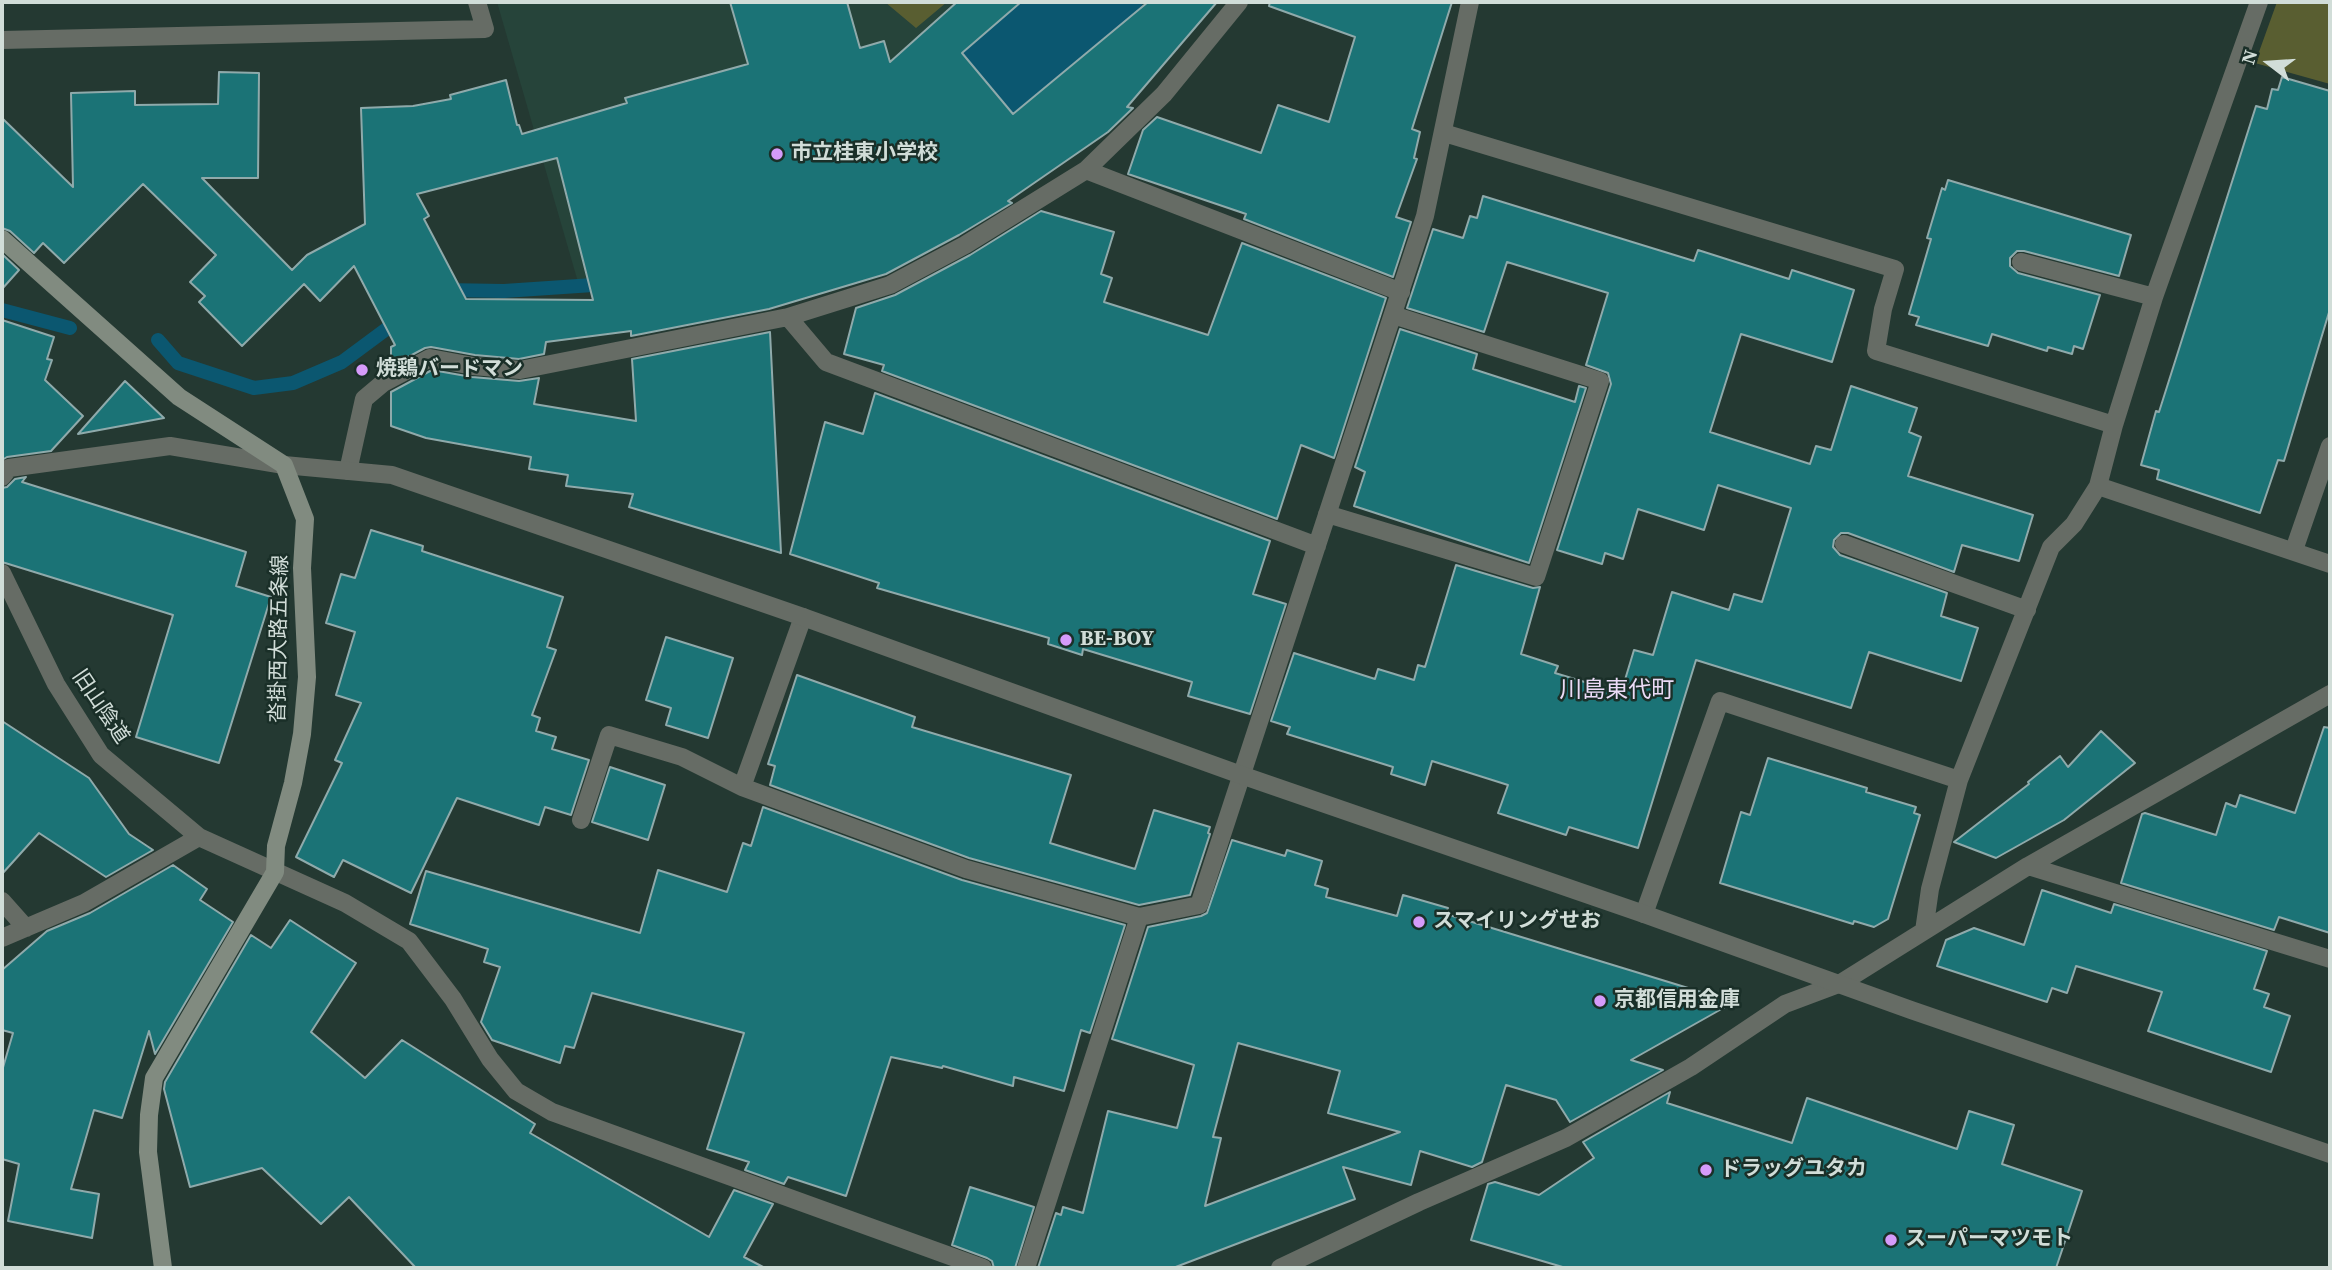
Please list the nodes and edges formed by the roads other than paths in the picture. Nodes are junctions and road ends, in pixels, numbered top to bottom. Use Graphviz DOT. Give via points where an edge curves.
graph roads {
  1 [pos="477,2"];
  2 [pos="1239,2"];
  3 [pos="1470,2"];
  4 [pos="2259,2"];
  5 [pos="2,40"];
  6 [pos="1444,133"];
  7 [pos="1086,170"];
  8 [pos="2,239"];
  9 [pos="2021,262"];
  10 [pos="1401,292"];
  11 [pos="2154,297"];
  12 [pos="1393,315"];
  13 [pos="788,317"];
  14 [pos="2114,425"];
  15 [pos="2330,446"];
  16 [pos="285,465"];
  17 [pos="348,471"];
  18 [pos="2,477"];
  19 [pos="2098,486"];
  20 [pos="1327,514"];
  21 [pos="1844,544"];
  22 [pos="1317,546"];
  23 [pos="2294,550"];
  24 [pos="2330,564"];
  25 [pos="2,573"];
  26 [pos="2027,610"];
  27 [pos="803,617"];
  28 [pos="2330,694"];
  29 [pos="1244,776"];
  30 [pos="1959,780"];
  31 [pos="742,787"];
  32 [pos="581,820"];
  33 [pos="199,837"];
  34 [pos="2028,866"];
  35 [pos="275,872"];
  36 [pos="2,901"];
  37 [pos="1644,914"];
  38 [pos="1139,917"];
  39 [pos="26,928"];
  40 [pos="1924,931"];
  41 [pos="2,939"];
  42 [pos="2330,959"];
  43 [pos="1842,983"];
  44 [pos="2330,1154"];
  45 [pos="163,1268"];
  46 [pos="983,1268"];
  47 [pos="1026,1268"];
  48 [pos="1280,1268"];
  1 -- 5 [label="street" via="485,29"];
  2 -- 7 [label="street" via="1164,93"];
  3 -- 6 [label="street"];
  4 -- 11 [label="street"];
  6 -- 10 [label="street" via="1426,216"];
  6 -- 14 [label="street" via="1895,269 1882,309 1876,351"];
  7 -- 10 [label="street"];
  7 -- 13 [label="street" via="890,285"];
  8 -- 16 [label="main road" via="179,397"];
  9 -- 11 [label="street"];
  10 -- 12 [label="street"];
  11 -- 14 [label="street"];
  12 -- 20 [label="street"];
  12 -- 20 [label="street" via="1600,381 1536,577"];
  13 -- 17 [label="street" via="520,370 430,358 383,383 364,399"];
  13 -- 22 [label="street" via="825,362"];
  14 -- 19 [label="street"];
  15 -- 23 [label="street"];
  16 -- 17 [label="street"];
  16 -- 18 [label="street" via="170,446 9,468"];
  16 -- 35 [label="main road, 沓掛西大路五条線" via="305,519 302,568 307,677 302,734 276,846"];
  17 -- 27 [label="street" via="392,475"];
  19 -- 23 [label="street"];
  19 -- 26 [label="street" via="2074,524 2052,547"];
  20 -- 22 [label="street"];
  21 -- 26 [label="street"];
  22 -- 29 [label="street"];
  23 -- 24 [label="street"];
  25 -- 33 [label="street, 旧山陰道" via="56,684 102,755"];
  26 -- 30 [label="street"];
  27 -- 29 [label="street"];
  27 -- 31 [label="street"];
  28 -- 34 [label="street"];
  29 -- 37 [label="street"];
  29 -- 38 [label="street" via="1199,905"];
  30 -- 37 [label="street" via="1720,701"];
  30 -- 40 [label="street" via="1930,889"];
  31 -- 32 [label="street" via="682,757 609,735"];
  31 -- 38 [label="street" via="966,869"];
  33 -- 35 [label="street, 旧山陰道"];
  33 -- 39 [label="street" via="84,903"];
  34 -- 40 [label="street"];
  34 -- 42 [label="street"];
  35 -- 45 [label="main road, 沓掛西大路五条線" via="154,1078 148,1152"];
  35 -- 46 [label="street, 旧山陰道" via="345,903 409,941 516,1091 552,1112"];
  36 -- 39 [label="street"];
  37 -- 43 [label="street"];
  38 -- 47 [label="street"];
  39 -- 41 [label="street"];
  40 -- 43 [label="street"];
  43 -- 44 [label="street"];
  43 -- 48 [label="street" via="1785,1004 1691,1067 1566,1138"];
}
